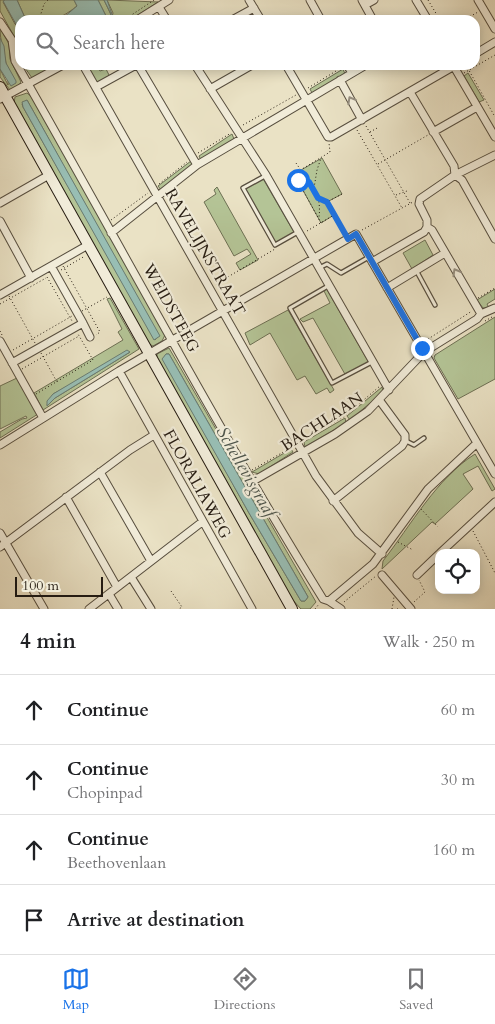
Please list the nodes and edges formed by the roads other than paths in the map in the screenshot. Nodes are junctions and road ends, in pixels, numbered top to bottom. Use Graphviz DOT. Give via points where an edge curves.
graph roads {
  1 [pos="169,0"];
  2 [pos="249,0"];
  3 [pos="310,0"];
  4 [pos="374,0"];
  5 [pos="416,0"];
  6 [pos="478,0"];
  7 [pos="363,3"];
  8 [pos="159,7"];
  9 [pos="254,8"];
  10 [pos="145,15"];
  11 [pos="164,15"];
  12 [pos="241,15"];
  13 [pos="258,15"];
  14 [pos="319,15"];
  15 [pos="370,15"];
  16 [pos="425,15"];
  17 [pos="0,22"];
  18 [pos="495,29"];
  19 [pos="495,42"];
  20 [pos="480,51"];
  21 [pos="15,61"];
  22 [pos="20,70"];
  23 [pos="55,70"];
  24 [pos="86,70"];
  25 [pos="128,70"];
  26 [pos="140,70"];
  27 [pos="198,70"];
  28 [pos="243,70"];
  29 [pos="289,70"];
  30 [pos="350,70"];
  31 [pos="357,70"];
  32 [pos="446,70"];
  33 [pos="456,70"];
  34 [pos="352,73"];
  35 [pos="340,80"];
  36 [pos="29,85"];
  37 [pos="0,87"];
  38 [pos="96,88"];
  39 [pos="210,89"];
  40 [pos="410,92"];
  41 [pos="3,98"];
  42 [pos="306,100"];
  43 [pos="477,107"];
  44 [pos="362,120"];
  45 [pos="433,132"];
  46 [pos="495,137"];
  47 [pos="241,138"];
  48 [pos="495,155"];
  49 [pos="197,165"];
  50 [pos="49,175"];
  51 [pos="266,175"];
  52 [pos="455,175"];
  53 [pos="157,196"];
  54 [pos="0,203"];
  55 [pos="0,221"];
  56 [pos="427,227"];
  57 [pos="111,233"];
  58 [pos="299,233"];
  59 [pos="495,239"];
  60 [pos="88,245"];
  61 [pos="445,253"];
  62 [pos="313,259"];
  63 [pos="370,260"];
  64 [pos="319,269"];
  65 [pos="53,270"];
  66 [pos="416,270"];
  67 [pos="32,278"];
  68 [pos="328,286"];
  69 [pos="387,288"];
  70 [pos="0,295"];
  71 [pos="435,305"];
  72 [pos="477,307"];
  73 [pos="495,308"];
  74 [pos="222,311"];
  75 [pos="83,323"];
  76 [pos="91,337"];
  77 [pos="0,341"];
  78 [pos="171,341"];
  79 [pos="424,352"];
  80 [pos="150,353"];
  81 [pos="14,361"];
  82 [pos="372,361"];
  83 [pos="119,371"];
  84 [pos="389,390"];
  85 [pos="380,401"];
  86 [pos="43,418"];
  87 [pos="154,435"];
  88 [pos="424,438"];
  89 [pos="405,441"];
  90 [pos="477,443"];
  91 [pos="0,445"];
  92 [pos="302,452"];
  93 [pos="100,472"];
  94 [pos="495,474"];
  95 [pos="253,481"];
  96 [pos="66,497"];
  97 [pos="333,501"];
  98 [pos="495,502"];
  99 [pos="202,522"];
  100 [pos="0,533"];
  101 [pos="3,544"];
  102 [pos="445,549"];
  103 [pos="382,554"];
  104 [pos="435,558"];
  105 [pos="151,561"];
  106 [pos="417,574"];
  107 [pos="382,575"];
  108 [pos="131,577"];
  109 [pos="117,587"];
  110 [pos="109,594"];
  111 [pos="329,601"];
  112 [pos="410,607"];
  113 [pos="339,608"];
  114 [pos="44,609"];
  115 [pos="89,609"];
  116 [pos="118,609"];
  117 [pos="151,609"];
  118 [pos="252,609"];
  119 [pos="292,609"];
  1 -- 8 [label="street"];
  2 -- 9 [label="street"];
  3 -- 14 [label="street"];
  4 -- 7 [label="street"];
  5 -- 16 [label="street"];
  6 -- 18 [label="street"];
  7 -- 15 [label="street"];
  8 -- 10 [label="street"];
  8 -- 11 [label="street"];
  9 -- 12 [label="street"];
  9 -- 13 [label="street"];
  17 -- 21 [label="street, WEIDSTEEG" via="12,40"];
  19 -- 20 [label="street"];
  22 -- 36 [label="street, WEIDSTEEG"];
  23 -- 36 [label="street"];
  24 -- 38 [label="street, RAVELIJNSTRAAT"];
  25 -- 38 [label="street"];
  26 -- 49 [label="street"];
  27 -- 39 [label="street"];
  28 -- 39 [label="street"];
  29 -- 42 [label="street"];
  30 -- 34 [label="street"];
  31 -- 34 [label="street"];
  32 -- 40 [label="street"];
  33 -- 43 [label="street"];
  34 -- 35 [label="street"];
  35 -- 42 [label="street"];
  44 -- 35 [label="street, one-way"];
  36 -- 41 [label="street"];
  36 -- 57 [label="street, WEIDSTEEG"];
  37 -- 41 [label="street"];
  38 -- 53 [label="street, RAVELIJNSTRAAT"];
  39 -- 47 [label="street"];
  40 -- 44 [label="street"];
  40 -- 45 [label="street"];
  41 -- 50 [label="street"];
  42 -- 44 [label="street" via="328,137"];
  42 -- 47 [label="street"];
  43 -- 45 [label="street"];
  43 -- 46 [label="street"];
  45 -- 52 [label="street" via="454,166"];
  47 -- 49 [label="street"];
  47 -- 51 [label="street"];
  48 -- 52 [label="street"];
  49 -- 53 [label="street"];
  50 -- 54 [label="street"];
  50 -- 60 [label="street"];
  51 -- 58 [label="street"];
  51 -- 58 [label="lane" via="243,188 274,245"];
  52 -- 56 [label="street" via="419,202"];
  52 -- 59 [label="street" via="462,180"];
  53 -- 57 [label="street"];
  53 -- 74 [label="street, RAVELIJNSTRAAT"];
  55 -- 67 [label="street"];
  56 -- 61 [label="street"];
  56 -- 63 [label="street" via="424,232"];
  57 -- 78 [label="street, WEIDSTEEG"];
  58 -- 62 [label="street"];
  60 -- 65 [label="street"];
  60 -- 80 [label="street"];
  61 -- 66 [label="street"];
  72 -- 61 [label="street, one-way"];
  62 -- 63 [label="street" via="356,234"];
  62 -- 64 [label="street"];
  62 -- 74 [label="street"];
  63 -- 64 [label="lane" via="341,273 327,264"];
  63 -- 69 [label="street"];
  64 -- 68 [label="street"];
  65 -- 67 [label="street"];
  65 -- 75 [label="street"];
  66 -- 69 [label="street"];
  66 -- 71 [label="lane"];
  67 -- 70 [label="street"];
  68 -- 82 [label="street"];
  68 -- 82 [label="lane" via="290,308 332,384"];
  69 -- 79 [label="street"];
  72 -- 73 [label="street, BACHLAAN"];
  72 -- 79 [label="street, BACHLAAN" via="477,319"];
  74 -- 78 [label="street"];
  74 -- 92 [label="street, RAVELIJNSTRAAT"];
  75 -- 76 [label="street"];
  75 -- 81 [label="street"];
  77 -- 81 [label="street"];
  78 -- 80 [label="street"];
  78 -- 95 [label="street, WEIDSTEEG"];
  79 -- 84 [label="street, BACHLAAN"];
  79 -- 90 [label="street"];
  80 -- 83 [label="street"];
  80 -- 119 [label="street"];
  81 -- 86 [label="street"];
  82 -- 84 [label="street"];
  83 -- 86 [label="street"];
  83 -- 87 [label="street, FLORALIAWEG"];
  84 -- 85 [label="street, BACHLAAN"];
  85 -- 89 [label="street" via="405,435"];
  85 -- 92 [label="street, BACHLAAN" via="335,434"];
  86 -- 91 [label="street"];
  87 -- 93 [label="street"];
  87 -- 99 [label="street, FLORALIAWEG"];
  88 -- 89 [label="lane" via="414,445"];
  89 -- 97 [label="street"];
  90 -- 94 [label="street"];
  90 -- 103 [label="street" via="447,469"];
  92 -- 95 [label="street, BACHLAAN"];
  92 -- 97 [label="street, RAVELIJNSTRAAT"];
  93 -- 96 [label="street"];
  93 -- 105 [label="street"];
  95 -- 111 [label="street, WEIDSTEEG" via="323,599"];
  96 -- 101 [label="street"];
  96 -- 109 [label="street"];
  97 -- 103 [label="street, RAVELIJNSTRAAT" via="358,533"];
  98 -- 102 [label="street"];
  99 -- 105 [label="street"];
  99 -- 118 [label="street, FLORALIAWEG"];
  100 -- 101 [label="street"];
  101 -- 114 [label="street"];
  103 -- 111 [label="street"];
  104 -- 106 [label="street"];
  105 -- 108 [label="street"];
  107 -- 112 [label="street"];
  108 -- 109 [label="street"];
  108 -- 117 [label="street"];
  109 -- 110 [label="street"];
  110 -- 115 [label="street"];
  110 -- 116 [label="street"];
  111 -- 113 [label="street, WEIDSTEEG"];
}
